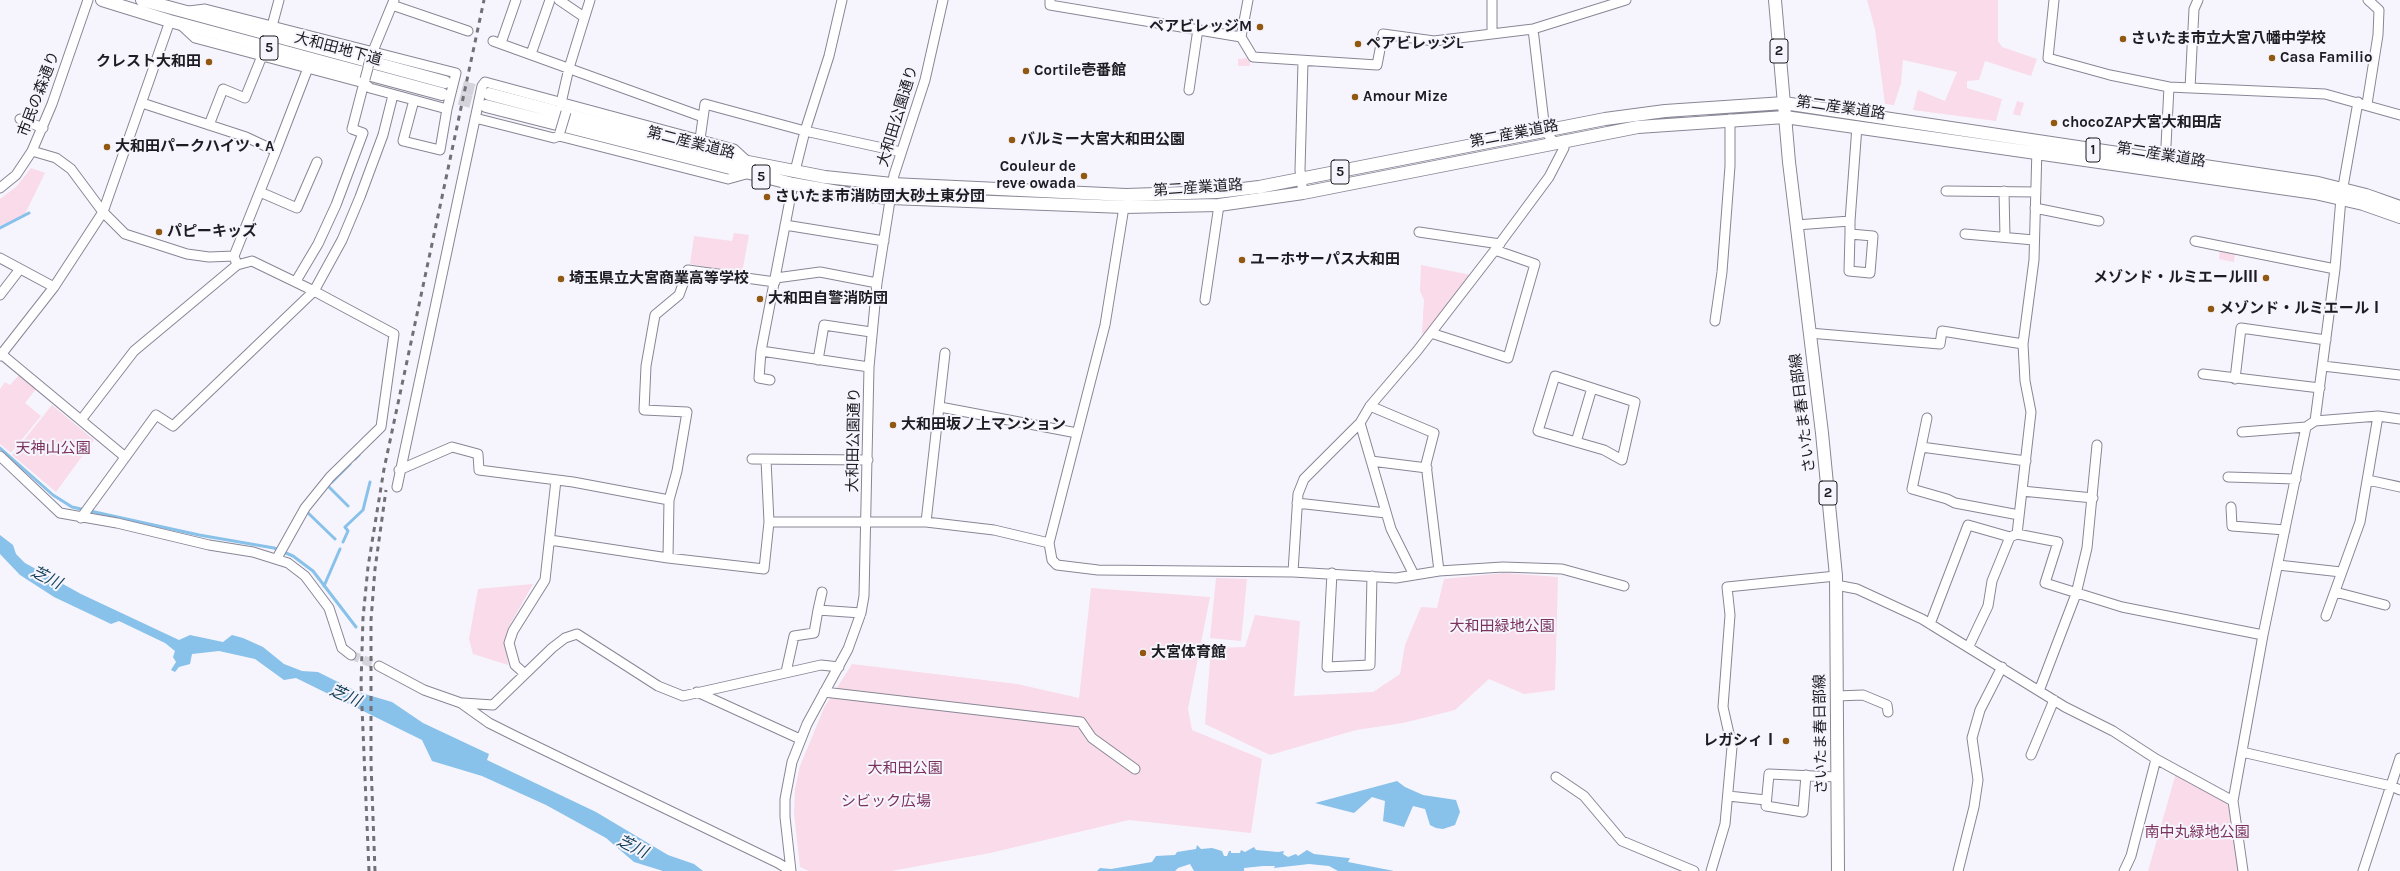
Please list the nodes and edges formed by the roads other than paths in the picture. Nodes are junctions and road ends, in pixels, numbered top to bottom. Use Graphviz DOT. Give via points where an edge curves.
graph roads {
  1 [pos="88,0"];
  2 [pos="102,0"];
  3 [pos="142,0"];
  4 [pos="279,0"];
  5 [pos="516,0"];
  6 [pos="550,0"];
  7 [pos="559,0"];
  8 [pos="590,0"];
  9 [pos="842,0"];
  10 [pos="943,0"];
  11 [pos="1050,0"];
  12 [pos="1248,0"];
  13 [pos="1492,0"];
  14 [pos="1626,0"];
  15 [pos="1775,0"];
  16 [pos="2054,0"];
  17 [pos="2198,0"];
  18 [pos="2368,0"];
  19 [pos="393,3"];
  20 [pos="1085,5"];
  21 [pos="184,12"];
  22 [pos="584,17"];
  23 [pos="175,22"];
  24 [pos="272,26"];
  25 [pos="1533,29"];
  26 [pos="1198,30"];
  27 [pos="468,31"];
  28 [pos="1492,34"];
  29 [pos="1241,37"];
  30 [pos="372,54"];
  31 [pos="531,54"];
  32 [pos="262,56"];
  33 [pos="1303,62"];
  34 [pos="308,68"];
  35 [pos="569,68"];
  36 [pos="365,81"];
  37 [pos="2169,87"];
  38 [pos="2190,88"];
  39 [pos="1189,90"];
  40 [pos="489,94"];
  41 [pos="393,95"];
  42 [pos="414,100"];
  43 [pos="142,103"];
  44 [pos="1784,103"];
  45 [pos="2363,103"];
  46 [pos="486,106"];
  47 [pos="565,107"];
  48 [pos="447,109"];
  49 [pos="2400,115"];
  50 [pos="703,117"];
  51 [pos="1785,117"];
  52 [pos="475,118"];
  53 [pos="20,119"];
  54 [pos="1730,119"];
  55 [pos="209,125"];
  56 [pos="1857,126"];
  57 [pos="43,128"];
  58 [pos="805,131"];
  59 [pos="1545,131"];
  60 [pos="560,134"];
  61 [pos="636,139"];
  62 [pos="700,139"];
  63 [pos="1559,141"];
  64 [pos="2037,147"];
  65 [pos="32,151"];
  66 [pos="276,151"];
  67 [pos="901,152"];
  68 [pos="317,162"];
  69 [pos="2165,166"];
  70 [pos="747,168"];
  71 [pos="795,172"];
  72 [pos="1300,180"];
  73 [pos="793,184"];
  74 [pos="892,184"];
  75 [pos="0,188"];
  76 [pos="1946,191"];
  77 [pos="260,192"];
  78 [pos="2004,192"];
  79 [pos="2036,192"];
  80 [pos="1303,193"];
  81 [pos="2341,193"];
  82 [pos="890,198"];
  83 [pos="1219,205"];
  84 [pos="2400,206"];
  85 [pos="1124,207"];
  86 [pos="2036,208"];
  87 [pos="103,212"];
  88 [pos="2400,218"];
  89 [pos="1850,221"];
  90 [pos="2099,221"];
  91 [pos="785,225"];
  92 [pos="1796,225"];
  93 [pos="1419,232"];
  94 [pos="1850,234"];
  95 [pos="1966,234"];
  96 [pos="2004,237"];
  97 [pos="2034,240"];
  98 [pos="884,241"];
  99 [pos="2195,241"];
  100 [pos="1497,247"];
  101 [pos="0,258"];
  102 [pos="235,260"];
  103 [pos="20,269"];
  104 [pos="2335,269"];
  105 [pos="775,280"];
  106 [pos="296,281"];
  107 [pos="877,283"];
  108 [pos="54,287"];
  109 [pos="314,291"];
  110 [pos="0,295"];
  111 [pos="1205,300"];
  112 [pos="1715,321"];
  113 [pos="871,332"];
  114 [pos="1431,333"];
  115 [pos="1810,333"];
  116 [pos="2326,340"];
  117 [pos="2023,344"];
  118 [pos="761,351"];
  119 [pos="945,353"];
  120 [pos="0,354"];
  121 [pos="818,360"];
  122 [pos="2323,366"];
  123 [pos="869,367"];
  124 [pos="2202,374"];
  125 [pos="2400,375"];
  126 [pos="2235,379"];
  127 [pos="770,380"];
  128 [pos="1592,388"];
  129 [pos="2320,388"];
  130 [pos="1370,406"];
  131 [pos="940,407"];
  132 [pos="2378,416"];
  133 [pos="1927,418"];
  134 [pos="2400,419"];
  135 [pos="81,420"];
  136 [pos="2315,421"];
  137 [pos="1360,423"];
  138 [pos="2306,427"];
  139 [pos="2242,432"];
  140 [pos="1077,433"];
  141 [pos="1576,442"];
  142 [pos="2097,445"];
  143 [pos="1921,447"];
  144 [pos="0,456"];
  145 [pos="124,456"];
  146 [pos="752,459"];
  147 [pos="766,460"];
  148 [pos="868,460"];
  149 [pos="1371,461"];
  150 [pos="2026,461"];
  151 [pos="1427,468"];
  152 [pos="399,470"];
  153 [pos="2228,477"];
  154 [pos="2296,479"];
  155 [pos="556,480"];
  156 [pos="2368,480"];
  157 [pos="397,487"];
  158 [pos="2400,487"];
  159 [pos="2022,491"];
  160 [pos="2093,498"];
  161 [pos="669,500"];
  162 [pos="1297,503"];
  163 [pos="2231,507"];
  164 [pos="1386,513"];
  165 [pos="2019,515"];
  166 [pos="81,518"];
  167 [pos="769,522"];
  168 [pos="867,522"];
  169 [pos="926,522"];
  170 [pos="2285,530"];
  171 [pos="2013,535"];
  172 [pos="550,540"];
  173 [pos="1049,543"];
  174 [pos="277,558"];
  175 [pos="668,558"];
  176 [pos="2278,564"];
  177 [pos="1439,571"];
  178 [pos="1294,572"];
  179 [pos="2341,572"];
  180 [pos="1332,573"];
  181 [pos="1414,575"];
  182 [pos="1372,576"];
  183 [pos="1836,581"];
  184 [pos="1624,586"];
  185 [pos="822,592"];
  186 [pos="2335,592"];
  187 [pos="2076,594"];
  188 [pos="2385,605"];
  189 [pos="818,610"];
  190 [pos="861,613"];
  191 [pos="2326,616"];
  192 [pos="1930,624"];
  193 [pos="2263,635"];
  194 [pos="1969,646"];
  195 [pos="351,656"];
  196 [pos="379,666"];
  197 [pos="839,667"];
  198 [pos="2002,667"];
  199 [pos="786,672"];
  200 [pos="525,674"];
  201 [pos="2039,691"];
  202 [pos="697,692"];
  203 [pos="824,692"];
  204 [pos="1837,696"];
  205 [pos="2054,700"];
  206 [pos="460,703"];
  207 [pos="492,705"];
  208 [pos="1888,712"];
  209 [pos="489,723"];
  210 [pos="800,739"];
  211 [pos="2242,752"];
  212 [pos="2031,755"];
  213 [pos="2400,758"];
  214 [pos="2156,759"];
  215 [pos="1135,769"];
  216 [pos="1806,775"];
  217 [pos="1556,777"];
  218 [pos="1837,777"];
  219 [pos="2391,786"];
  220 [pos="2400,790"];
  221 [pos="1728,796"];
  222 [pos="1766,800"];
  223 [pos="2233,801"];
  224 [pos="1841,870"];
  225 [pos="791,871"];
  226 [pos="1694,871"];
  227 [pos="1711,871"];
  228 [pos="1958,871"];
  229 [pos="2124,871"];
  230 [pos="2244,871"];
  231 [pos="2363,871"];
  1 -- 57 [label="street, 市民の森通り"];
  2 -- 23 [label="main road, 5"];
  3 -- 21 [label="main road, 5"];
  4 -- 24 [label="street"];
  5 -- 31 [label="street" via="497,42"];
  6 -- 31 [label="street"];
  7 -- 22 [label="street"];
  8 -- 22 [label="street"];
  9 -- 58 [label="street" via="829,56"];
  10 -- 67 [label="street, 大和田公園通り" via="925,80"];
  11 -- 20 [label="street" via="1050,5"];
  12 -- 29 [label="street"];
  13 -- 28 [label="street"];
  14 -- 25 [label="street"];
  15 -- 44 [label="main road, さいたま春日部線 / 2"];
  16 -- 37 [label="street" via="2048,58 2110,75"];
  17 -- 38 [label="street" via="2194,9"];
  18 -- 45 [label="street" via="2379,10 2378,35"];
  19 -- 27 [label="street"];
  19 -- 30 [label="street"];
  20 -- 26 [label="street"];
  21 -- 23 [label="main road, 大和田地下道 / 5" via="443,88"];
  21 -- 24 [label="street" via="205,8"];
  22 -- 35 [label="street"];
  23 -- 32 [label="street" via="195,38"];
  23 -- 43 [label="street"];
  24 -- 30 [label="street"];
  25 -- 28 [label="street"];
  25 -- 59 [label="street"];
  26 -- 29 [label="street"];
  26 -- 39 [label="street"];
  28 -- 33 [label="street" via="1434,41 1383,34 1377,65"];
  29 -- 33 [label="street" via="1253,57"];
  30 -- 36 [label="street, bridge"];
  30 -- 48 [label="street" via="456,73"];
  31 -- 35 [label="street"];
  32 -- 34 [label="street"];
  32 -- 55 [label="street" via="245,98 223,89"];
  33 -- 72 [label="street"];
  34 -- 36 [label="street"];
  34 -- 66 [label="street"];
  35 -- 47 [label="street"];
  35 -- 50 [label="street"];
  36 -- 41 [label="street" via="370,88"];
  36 -- 106 [label="street" via="352,129 363,133 336,205 318,244"];
  37 -- 38 [label="street"];
  37 -- 69 [label="street"];
  38 -- 45 [label="street" via="2309,92"];
  40 -- 61 [label="main road, 5"];
  41 -- 42 [label="street"];
  41 -- 109 [label="street" via="383,135 360,197 342,240"];
  42 -- 48 [label="street"];
  42 -- 48 [label="street" via="403,141 440,150"];
  43 -- 55 [label="street"];
  43 -- 87 [label="street"];
  44 -- 51 [label="main road, さいたま春日部線 / 2"];
  44 -- 59 [label="main road, 第二産業道路 / 5" via="1665,111"];
  44 -- 64 [label="main road, 第二産業道路 / 1"];
  45 -- 49 [label="street"];
  45 -- 81 [label="street"];
  46 -- 61 [label="main road, 5"];
  47 -- 52 [label="street" via="485,82"];
  47 -- 60 [label="street, bridge"];
  47 -- 62 [label="street"];
  50 -- 58 [label="street" via="705,104"];
  50 -- 62 [label="street"];
  51 -- 54 [label="main road, 第二産業道路 / 5"];
  51 -- 56 [label="main road, 第二産業道路 / 1"];
  51 -- 92 [label="main road, さいたま春日部線 / 2"];
  52 -- 60 [label="street" via="554,138"];
  52 -- 152 [label="street"];
  53 -- 57 [label="street"];
  54 -- 63 [label="main road, 第二産業道路 / 5" via="1638,126"];
  54 -- 112 [label="street" via="1730,166 1722,272"];
  55 -- 66 [label="street"];
  56 -- 64 [label="main road, 第二産業道路 / 1"];
  56 -- 89 [label="street"];
  57 -- 65 [label="street, 市民の森通り"];
  58 -- 67 [label="street"];
  58 -- 71 [label="street"];
  59 -- 63 [label="street"];
  59 -- 72 [label="main road, 第二産業道路 / 5"];
  60 -- 70 [label="street" via="728,179"];
  61 -- 70 [label="main road, 第二産業道路 / 5"];
  62 -- 70 [label="street" via="734,149"];
  63 -- 80 [label="main road, 第二産業道路 / 5"];
  63 -- 100 [label="street" via="1564,148 1549,176"];
  64 -- 69 [label="main road, 第二産業道路 / 1"];
  64 -- 79 [label="street"];
  65 -- 75 [label="street, 市民の森通り" via="16,174"];
  65 -- 87 [label="street" via="56,158 71,169"];
  66 -- 77 [label="street"];
  67 -- 74 [label="street, 大和田公園通り"];
  68 -- 77 [label="street" via="296,208"];
  69 -- 81 [label="main road, 第二産業道路 / 1"];
  70 -- 71 [label="main road, 第二産業道路 / 5"];
  70 -- 73 [label="main road, 第二産業道路 / 5"];
  71 -- 74 [label="main road, 第二産業道路 / 5" via="857,182"];
  72 -- 74 [label="main road, 第二産業道路 / 5" via="1217,192 1147,195 1053,193"];
  72 -- 80 [label="street"];
  73 -- 82 [label="main road, 第二産業道路 / 5" via="855,195"];
  73 -- 91 [label="street"];
  74 -- 82 [label="street, 大和田公園通り"];
  76 -- 78 [label="street"];
  77 -- 102 [label="street"];
  78 -- 79 [label="street"];
  78 -- 96 [label="street"];
  79 -- 86 [label="street"];
  80 -- 83 [label="main road, 第二産業道路 / 5"];
  81 -- 84 [label="main road, 第二産業道路 / 1"];
  81 -- 88 [label="main road, 第二産業道路 / 1"];
  81 -- 104 [label="street"];
  82 -- 85 [label="main road, 第二産業道路 / 5"];
  82 -- 98 [label="street, 大和田公園通り"];
  83 -- 85 [label="main road, 第二産業道路 / 5"];
  83 -- 111 [label="street"];
  85 -- 140 [label="street" via="1105,325"];
  86 -- 90 [label="street"];
  86 -- 97 [label="street"];
  87 -- 102 [label="street" via="125,234 159,247 187,254"];
  87 -- 108 [label="street"];
  89 -- 92 [label="street"];
  89 -- 94 [label="street"];
  91 -- 98 [label="street"];
  91 -- 105 [label="street"];
  92 -- 115 [label="main road, さいたま春日部線 / 2"];
  93 -- 100 [label="street"];
  94 -- 94 [label="street" via="1849,271 1870,273 1873,236"];
  95 -- 96 [label="street"];
  96 -- 97 [label="street"];
  97 -- 117 [label="street" via="2034,260"];
  98 -- 107 [label="street, 大和田公園通り"];
  99 -- 104 [label="street"];
  100 -- 114 [label="street"];
  100 -- 114 [label="street" via="1535,264 1508,358"];
  101 -- 103 [label="street"];
  102 -- 106 [label="street" via="252,261"];
  102 -- 135 [label="street" via="134,351"];
  103 -- 108 [label="street"];
  103 -- 110 [label="street"];
  104 -- 116 [label="street"];
  105 -- 107 [label="street" via="820,272"];
  105 -- 118 [label="street"];
  105 -- 161 [label="street" via="688,270 679,295 655,315 646,366 644,410 687,412"];
  106 -- 109 [label="street"];
  107 -- 113 [label="street, 大和田公園通り"];
  108 -- 120 [label="street"];
  109 -- 145 [label="street" via="173,426 156,415"];
  109 -- 174 [label="street" via="394,334 381,427 330,477 305,508"];
  113 -- 121 [label="street" via="824,325"];
  113 -- 123 [label="street, 大和田公園通り"];
  114 -- 130 [label="street"];
  115 -- 117 [label="street" via="1940,344 1942,330"];
  115 -- 183 [label="main road, さいたま春日部線 / 2"];
  116 -- 122 [label="street"];
  116 -- 126 [label="street" via="2241,328"];
  117 -- 150 [label="street" via="2025,381 2031,412"];
  118 -- 121 [label="street"];
  118 -- 127 [label="street" via="758,378"];
  119 -- 131 [label="street"];
  120 -- 135 [label="street"];
  121 -- 123 [label="street"];
  122 -- 125 [label="street"];
  122 -- 129 [label="street"];
  123 -- 148 [label="street, 大和田公園通り"];
  124 -- 126 [label="street"];
  126 -- 129 [label="street"];
  128 -- 141 [label="street"];
  128 -- 141 [label="street" via="1555,376 1538,431"];
  128 -- 141 [label="street" via="1635,402 1622,460 1604,450"];
  129 -- 136 [label="street"];
  130 -- 137 [label="street"];
  130 -- 151 [label="street" via="1434,433"];
  131 -- 140 [label="street"];
  131 -- 169 [label="street"];
  132 -- 134 [label="street"];
  132 -- 136 [label="street"];
  132 -- 156 [label="street"];
  133 -- 143 [label="street"];
  135 -- 145 [label="street"];
  136 -- 138 [label="street"];
  137 -- 149 [label="street"];
  137 -- 162 [label="street" via="1304,479"];
  138 -- 139 [label="street"];
  138 -- 154 [label="street"];
  140 -- 173 [label="street"];
  142 -- 160 [label="street"];
  143 -- 150 [label="street"];
  143 -- 165 [label="street" via="1912,489 1955,503"];
  144 -- 166 [label="street" via="60,513"];
  145 -- 166 [label="street"];
  146 -- 147 [label="street"];
  147 -- 148 [label="street"];
  147 -- 167 [label="street"];
  148 -- 168 [label="street, 大和田公園通り"];
  149 -- 151 [label="street"];
  149 -- 164 [label="street"];
  150 -- 159 [label="street"];
  151 -- 177 [label="street"];
  152 -- 155 [label="street" via="452,447 478,454 479,470"];
  152 -- 157 [label="street"];
  153 -- 154 [label="street"];
  154 -- 170 [label="street"];
  155 -- 161 [label="street"];
  155 -- 172 [label="street"];
  156 -- 158 [label="street"];
  156 -- 179 [label="street" via="2360,522"];
  159 -- 160 [label="street"];
  159 -- 165 [label="street"];
  160 -- 187 [label="street" via="2087,548"];
  161 -- 175 [label="street"];
  162 -- 164 [label="street"];
  162 -- 178 [label="street"];
  163 -- 170 [label="street" via="2232,526"];
  164 -- 181 [label="street" via="1391,529"];
  165 -- 171 [label="street"];
  166 -- 174 [label="street" via="117,523"];
  167 -- 168 [label="street"];
  167 -- 175 [label="street" via="764,569"];
  168 -- 169 [label="street"];
  168 -- 190 [label="street, 大和田公園通り" via="866,578"];
  169 -- 173 [label="street" via="994,530"];
  170 -- 176 [label="street"];
  171 -- 187 [label="street" via="2058,542 2045,583"];
  171 -- 192 [label="street" via="1968,525"];
  171 -- 194 [label="street" via="1992,581 1988,606"];
  172 -- 175 [label="street"];
  172 -- 200 [label="street" via="545,580 513,631 510,643 515,666"];
  173 -- 178 [label="street" via="1052,560 1057,565 1098,570"];
  174 -- 195 [label="street" via="306,576 329,608 342,648"];
  176 -- 179 [label="street"];
  176 -- 193 [label="street"];
  177 -- 181 [label="street"];
  177 -- 184 [label="street" via="1503,567 1562,569"];
  178 -- 180 [label="street"];
  179 -- 186 [label="street"];
  180 -- 182 [label="street"];
  180 -- 182 [label="street" via="1327,667 1370,665"];
  181 -- 182 [label="street" via="1396,578"];
  183 -- 192 [label="street"];
  183 -- 204 [label="main road, さいたま春日部線 / 2"];
  183 -- 221 [label="street" via="1727,587 1730,615 1723,707 1732,747"];
  185 -- 189 [label="street"];
  186 -- 188 [label="street"];
  186 -- 191 [label="street"];
  187 -- 193 [label="street" via="2166,617"];
  187 -- 201 [label="street"];
  189 -- 190 [label="street"];
  189 -- 199 [label="street" via="814,633 794,636"];
  190 -- 197 [label="street, 大和田公園通り"];
  192 -- 194 [label="street"];
  193 -- 211 [label="street"];
  194 -- 198 [label="street"];
  196 -- 206 [label="street" via="424,690"];
  197 -- 199 [label="street" via="821,665"];
  197 -- 203 [label="street, 大和田公園通り"];
  198 -- 201 [label="street"];
  198 -- 228 [label="street" via="1980,710 1972,738 1978,780"];
  199 -- 202 [label="street"];
  200 -- 202 [label="street" via="559,643 577,634 658,686 683,696"];
  200 -- 207 [label="street"];
  201 -- 205 [label="street"];
  202 -- 210 [label="street"];
  203 -- 210 [label="street, 大和田公園通り"];
  203 -- 215 [label="street" via="1081,722 1092,738"];
  204 -- 208 [label="street" via="1863,695 1887,705"];
  204 -- 218 [label="main road, さいたま春日部線 / 2"];
  205 -- 212 [label="street"];
  205 -- 214 [label="street" via="2113,731"];
  206 -- 207 [label="street"];
  206 -- 209 [label="street"];
  207 -- 209 [label="street"];
  209 -- 225 [label="street"];
  210 -- 225 [label="street, 大和田公園通り" via="792,762 785,799"];
  211 -- 219 [label="street"];
  211 -- 223 [label="street"];
  213 -- 219 [label="street"];
  214 -- 223 [label="street"];
  214 -- 229 [label="street" via="2131,856"];
  216 -- 218 [label="street"];
  216 -- 222 [label="street" via="1769,774"];
  216 -- 222 [label="street" via="1803,812 1766,806"];
  217 -- 226 [label="street" via="1584,796 1622,841"];
  218 -- 224 [label="main road, さいたま春日部線 / 2"];
  219 -- 220 [label="street"];
  219 -- 231 [label="street"];
  221 -- 222 [label="street"];
  221 -- 227 [label="street" via="1725,824"];
  223 -- 230 [label="street"];
}
